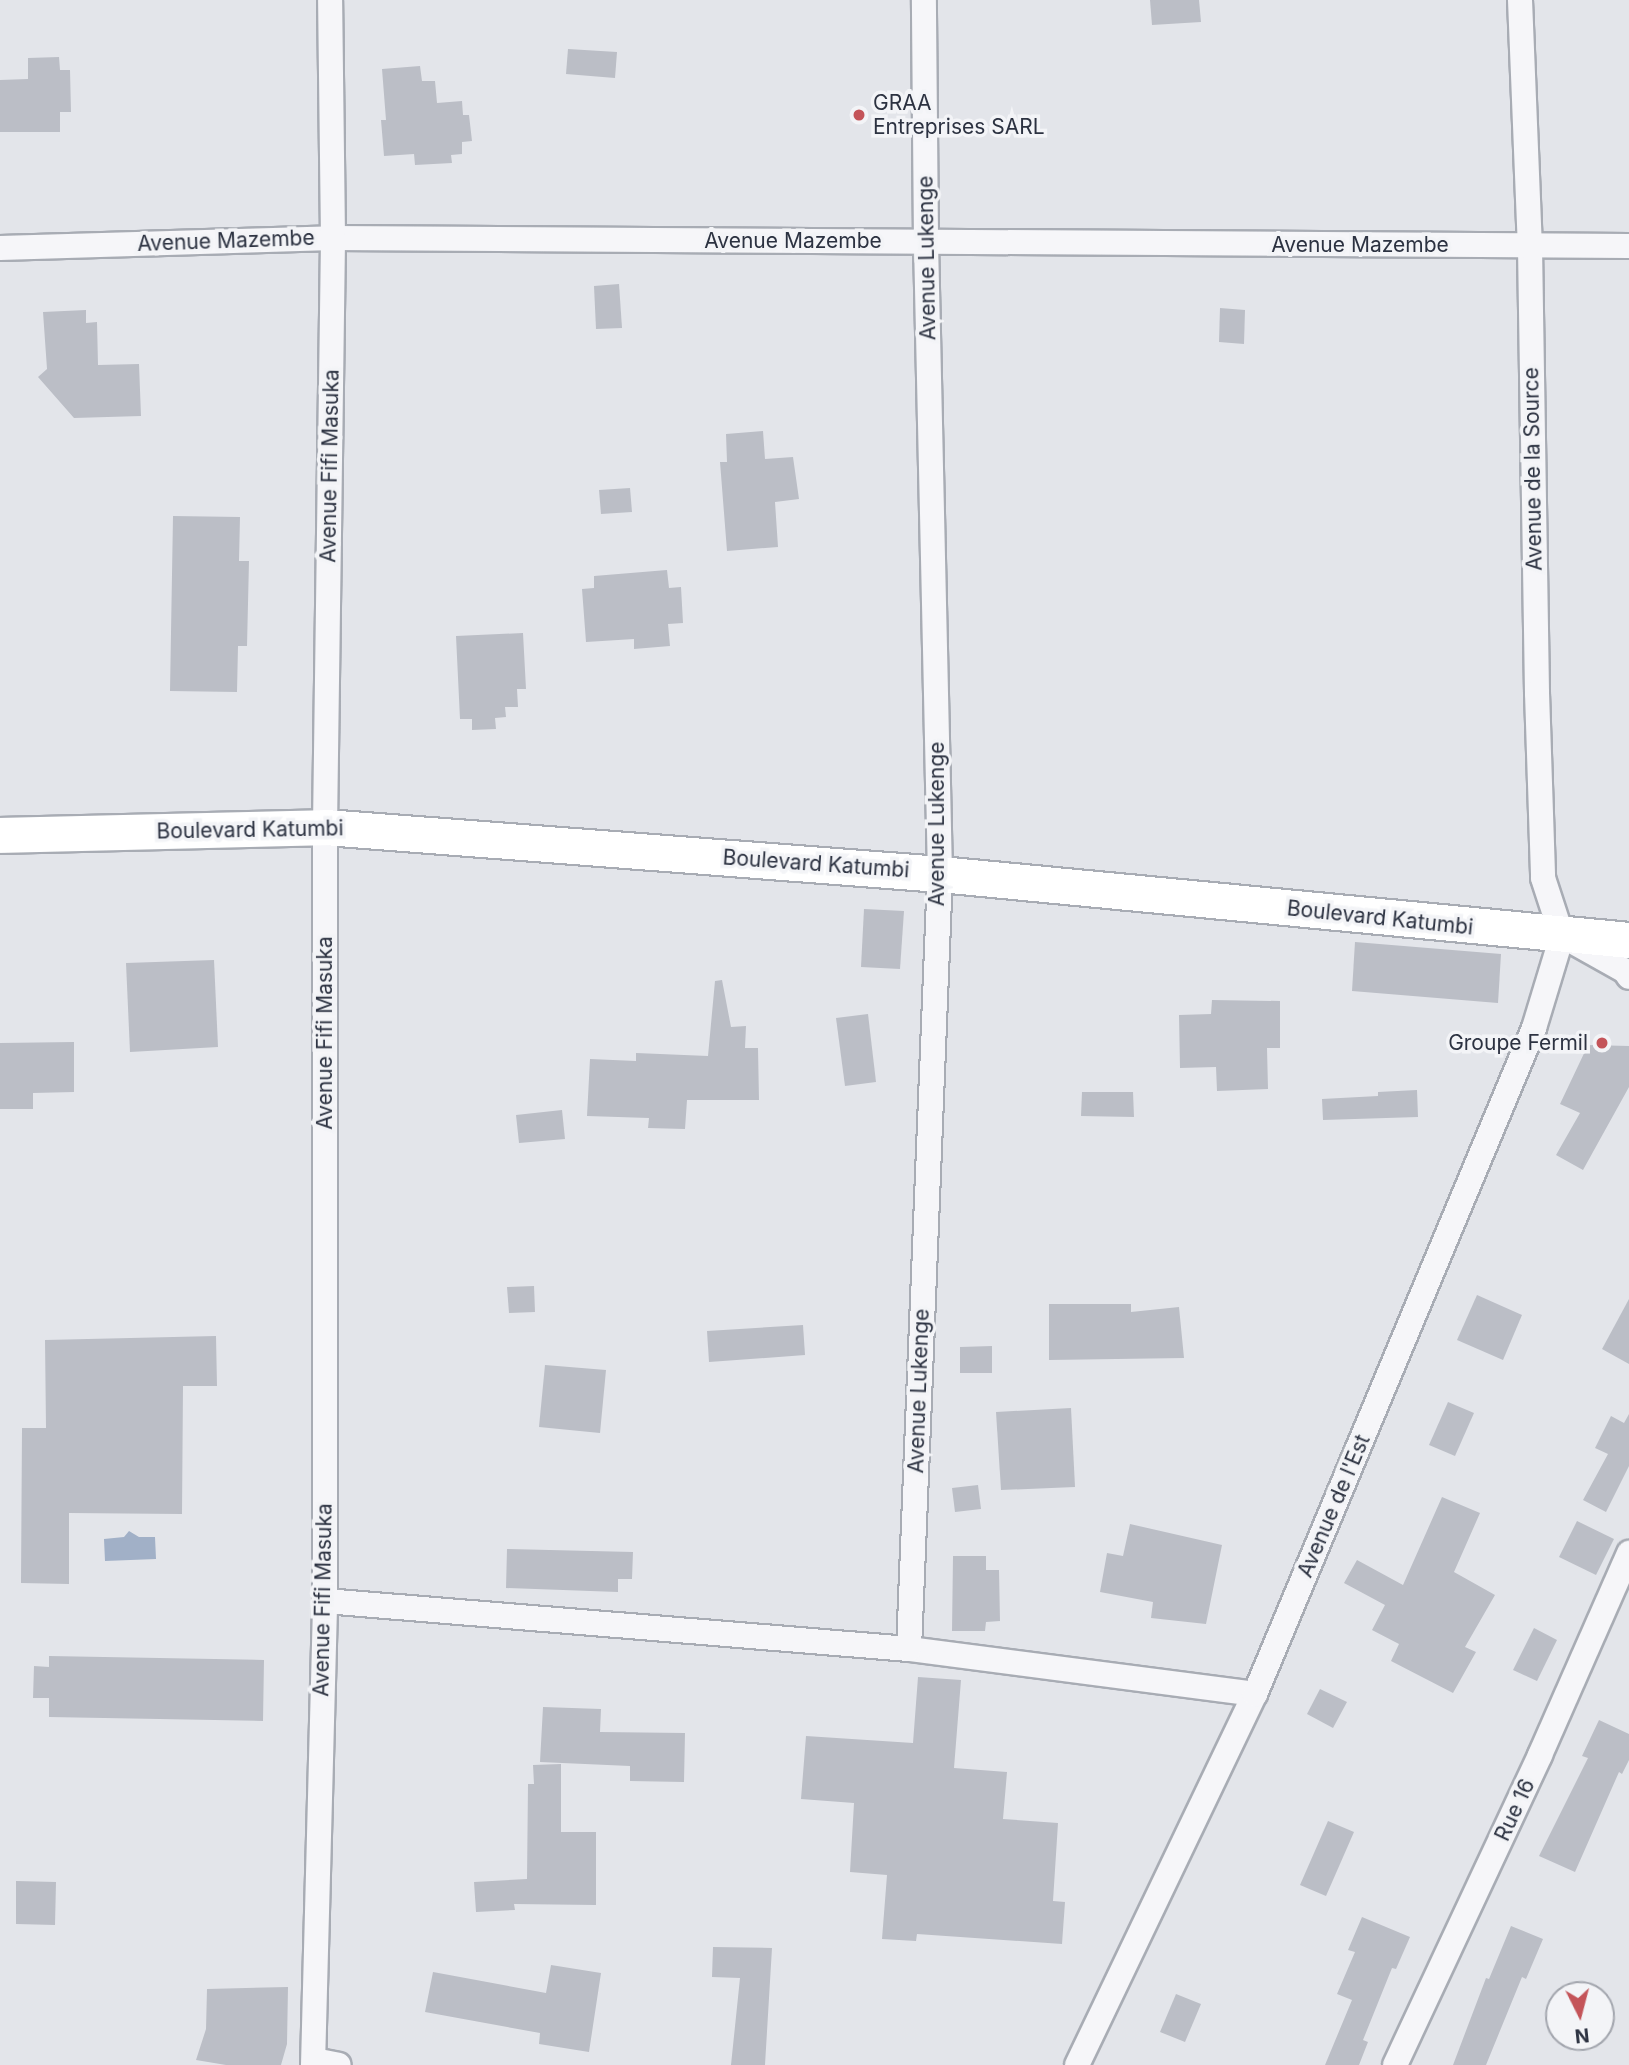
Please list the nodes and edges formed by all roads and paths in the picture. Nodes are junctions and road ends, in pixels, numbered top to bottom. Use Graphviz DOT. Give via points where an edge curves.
graph roads {
  1 [pos="330,0"];
  2 [pos="924,0"];
  3 [pos="1520,0"];
  4 [pos="333,238"];
  5 [pos="926,242"];
  6 [pos="1629,246"];
  7 [pos="1530,247"];
  8 [pos="0,248"];
  9 [pos="325,827"];
  10 [pos="0,835"];
  11 [pos="940,874"];
  12 [pos="1563,936"];
  13 [pos="1629,940"];
  14 [pos="1629,977"];
  15 [pos="1629,1553"];
  16 [pos="325,1601"];
  17 [pos="909,1648"];
  18 [pos="1255,1694"];
  19 [pos="313,2062"];
  20 [pos="339,2065"];
  21 [pos="1077,2065"];
  22 [pos="1395,2065"];
  1 -- 4 [label="street, Avenue Fifi Masuka"];
  2 -- 5 [label="street, Avenue Lukenge"];
  3 -- 7 [label="street, Avenue de la Source"];
  4 -- 5 [label="street, Avenue Mazembe"];
  4 -- 8 [label="street, Avenue Mazembe"];
  4 -- 9 [label="street, Avenue Fifi Masuka"];
  5 -- 7 [label="street, Avenue Mazembe"];
  5 -- 11 [label="street, Avenue Lukenge"];
  6 -- 7 [label="street, Avenue Mazembe"];
  7 -- 12 [label="street, Avenue de la Source" via="1543,878"];
  9 -- 10 [label="street, Boulevard Katumbi"];
  9 -- 11 [label="street, Boulevard Katumbi"];
  9 -- 16 [label="street, Avenue Fifi Masuka"];
  11 -- 12 [label="street, Boulevard Katumbi"];
  11 -- 17 [label="street, Avenue Lukenge"];
  12 -- 13 [label="street, Boulevard Katumbi"];
  12 -- 14 [label="street"];
  12 -- 18 [label="street, Avenue de l'Est" via="1534,1028"];
  15 -- 22 [label="street, Rue 16"];
  16 -- 17 [label="street"];
  16 -- 19 [label="street, Avenue Fifi Masuka"];
  17 -- 18 [label="street"];
  18 -- 21 [label="street, Avenue de l'Est"];
  19 -- 20 [label="street"];
}
